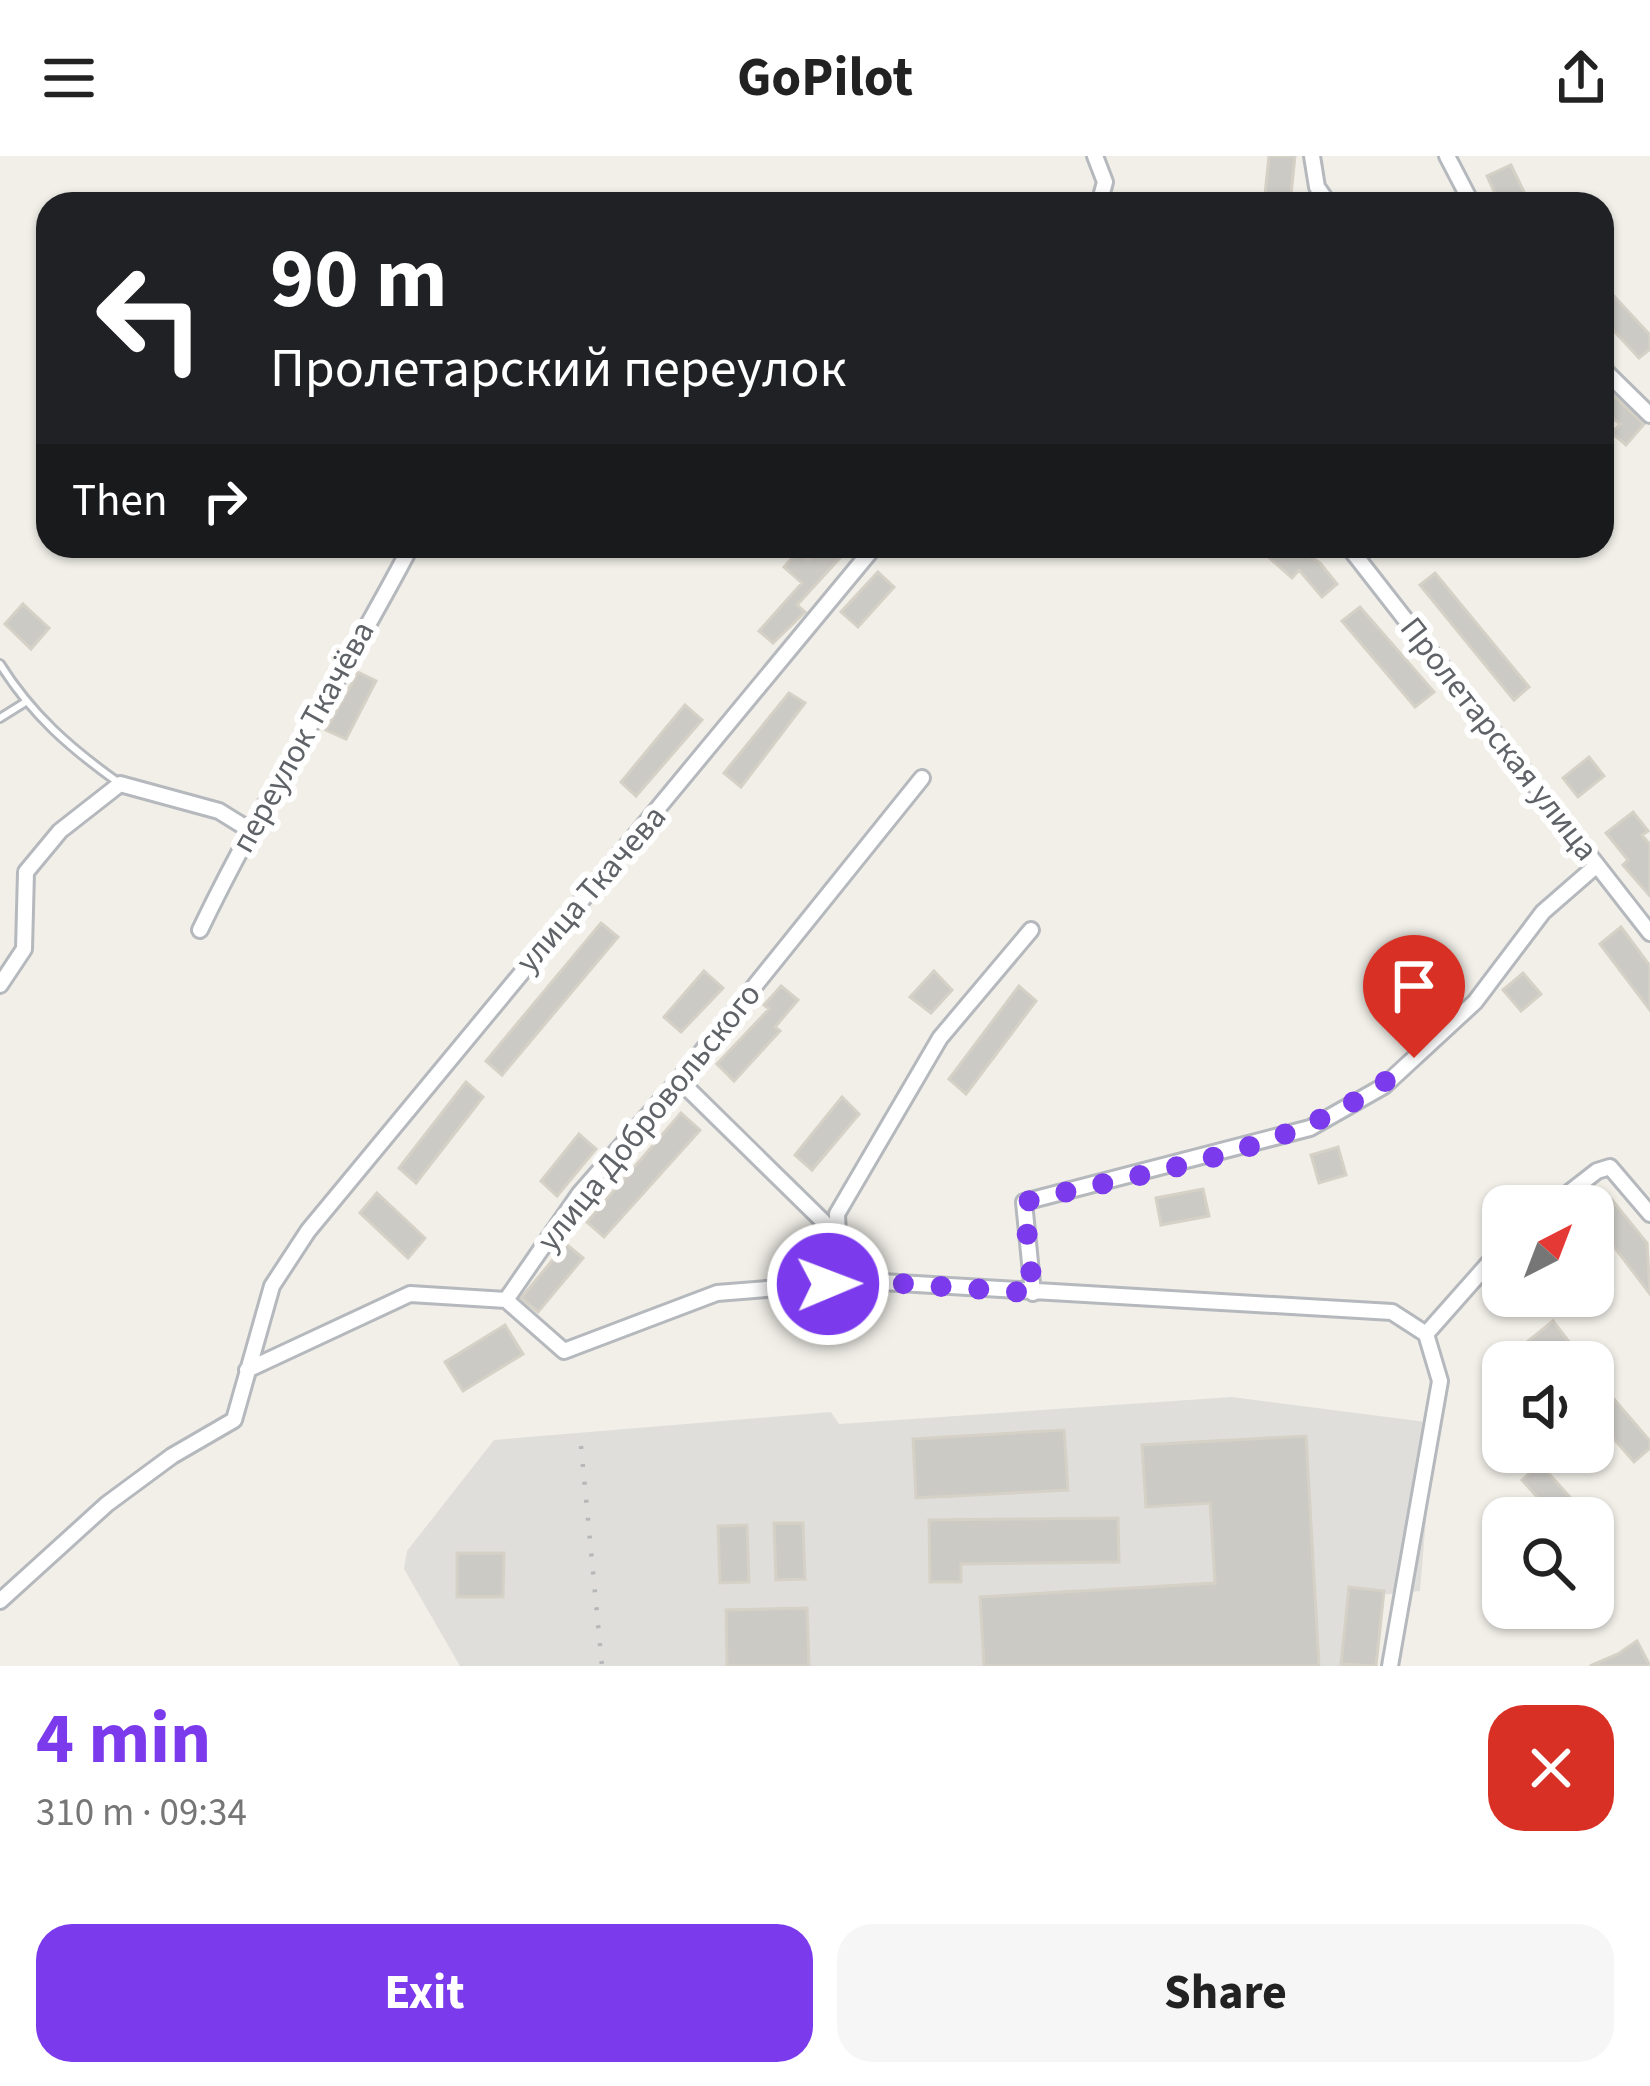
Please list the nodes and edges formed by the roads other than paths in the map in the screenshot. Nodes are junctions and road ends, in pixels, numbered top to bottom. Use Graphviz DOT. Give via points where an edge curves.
graph roads {
  1 [pos="1095,156"];
  2 [pos="1312,156"];
  3 [pos="1447,156"];
  4 [pos="1102,192"];
  5 [pos="1321,192"];
  6 [pos="1466,192"];
  7 [pos="1614,380"];
  8 [pos="1650,415"];
  9 [pos="404,558"];
  10 [pos="865,558"];
  11 [pos="1357,558"];
  12 [pos="0,664"];
  13 [pos="25,703"];
  14 [pos="0,718"];
  15 [pos="922,778"];
  16 [pos="120,784"];
  17 [pos="248,829"];
  18 [pos="1597,865"];
  19 [pos="200,930"];
  20 [pos="1031,930"];
  21 [pos="1650,933"];
  22 [pos="0,985"];
  23 [pos="680,1080"];
  24 [pos="1579,1185"];
  25 [pos="1650,1214"];
  26 [pos="838,1236"];
  27 [pos="1482,1271"];
  28 [pos="866,1281"];
  29 [pos="1033,1293"];
  30 [pos="506,1300"];
  31 [pos="1426,1334"];
  32 [pos="247,1370"];
  33 [pos="0,1601"];
  34 [pos="1390,1666"];
  1 -- 4 [label="street"];
  2 -- 5 [label="street"];
  3 -- 6 [label="street"];
  7 -- 8 [label="street"];
  9 -- 17 [label="street, переулок Ткачёва"];
  10 -- 32 [label="street, улица Ткачева" via="308,1232 272,1286"];
  11 -- 18 [label="street, Пролетарская улица"];
  12 -- 13 [label="lane"];
  13 -- 14 [label="lane"];
  13 -- 16 [label="lane"];
  15 -- 23 [label="street, улица Добровольского"];
  16 -- 17 [label="street" via="219,811"];
  16 -- 22 [label="street" via="60,831 26,872 24,949"];
  17 -- 19 [label="street, переулок Ткачёва"];
  18 -- 21 [label="street, Пролетарская улица"];
  18 -- 29 [label="street" via="1543,912 1475,1002 1384,1086 1310,1129 1024,1202"];
  20 -- 26 [label="street" via="940,1038 837,1214"];
  23 -- 26 [label="street"];
  23 -- 30 [label="street, улица Добровольского" via="580,1193"];
  24 -- 25 [label="street" via="1610,1167"];
  26 -- 28 [label="street"];
  27 -- 31 [label="street"];
  28 -- 29 [label="street"];
  28 -- 30 [label="street" via="717,1293 564,1352"];
  29 -- 31 [label="street" via="1392,1312"];
  30 -- 32 [label="street" via="410,1294"];
  31 -- 34 [label="street" via="1440,1382"];
  32 -- 33 [label="street, улица Ткачева" via="235,1420 107,1504"];
}
